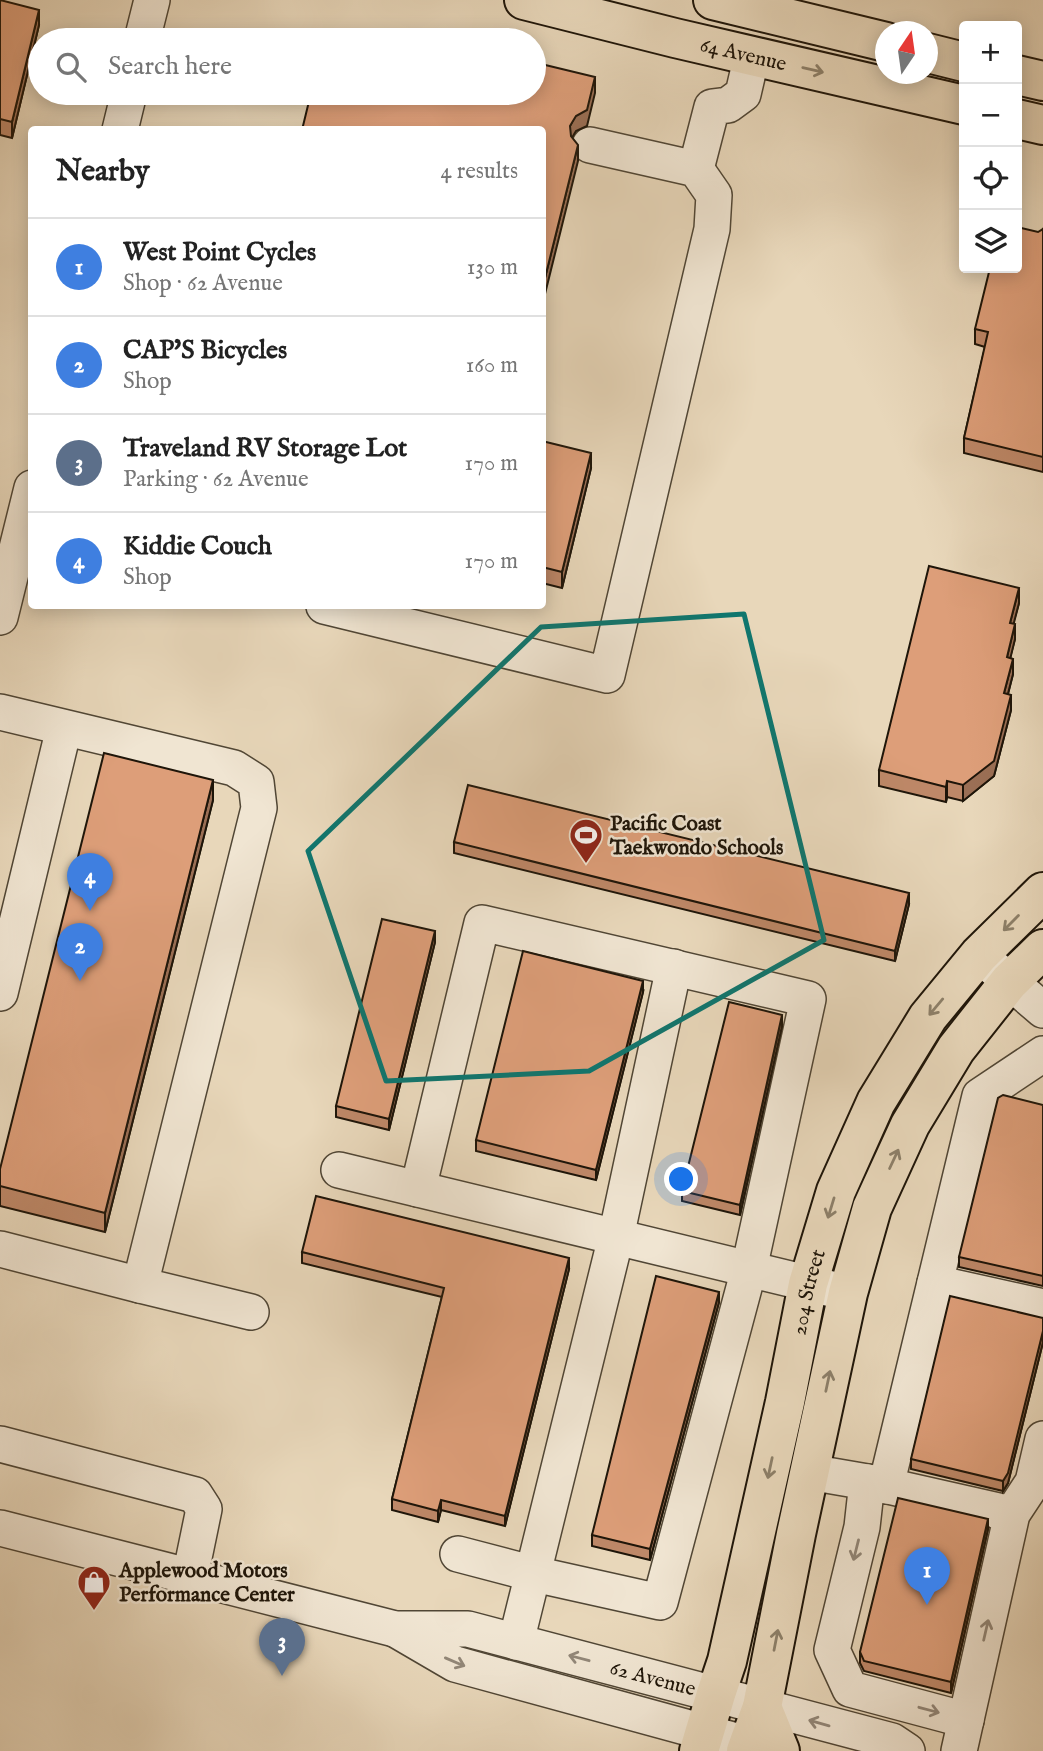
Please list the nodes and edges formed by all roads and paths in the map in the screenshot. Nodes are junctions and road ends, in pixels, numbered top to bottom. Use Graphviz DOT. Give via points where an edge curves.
graph roads {
  1 [pos="152,0"];
  2 [pos="524,0"];
  3 [pos="608,0"];
  4 [pos="713,0"];
  5 [pos="565,10"];
  6 [pos="145,28"];
  7 [pos="875,39"];
  8 [pos="752,55"];
  9 [pos="938,56"];
  10 [pos="959,61"];
  11 [pos="1022,76"];
  12 [pos="1043,81"];
  13 [pos="959,104"];
  14 [pos="126,105"];
  15 [pos="1022,120"];
  16 [pos="1043,125"];
  17 [pos="121,126"];
  18 [pos="590,145"];
  19 [pos="696,169"];
  20 [pos="26,533"];
  21 [pos="336,609"];
  22 [pos="0,617"];
  23 [pos="0,712"];
  24 [pos="64,728"];
  25 [pos="1043,892"];
  26 [pos="1043,949"];
  27 [pos="979,955"];
  28 [pos="674,967"];
  29 [pos="1009,982"];
  30 [pos="0,993"];
  31 [pos="1043,1010"];
  32 [pos="1043,1054"];
  33 [pos="339,1170"];
  34 [pos="418,1189"];
  35 [pos="616,1237"];
  36 [pos="0,1249"];
  37 [pos="748,1269"];
  38 [pos="808,1283"];
  39 [pos="935,1283"];
  40 [pos="140,1285"];
  41 [pos="848,1293"];
  42 [pos="1043,1307"];
  43 [pos="251,1311"];
  44 [pos="1043,1439"];
  45 [pos="0,1444"];
  46 [pos="809,1472"];
  47 [pos="876,1484"];
  48 [pos="1012,1514"];
  49 [pos="0,1528"];
  50 [pos="458,1555"];
  51 [pos="534,1574"];
  52 [pos="190,1577"];
  53 [pos="395,1629"];
  54 [pos="516,1642"];
  55 [pos="716,1694"];
  56 [pos="762,1707"];
  57 [pos="962,1736"];
  58 [pos="702,1742"];
  59 [pos="762,1749"];
  60 [pos="907,1751"];
  1 -- 6 [label="street"];
  2 -- 5 [label="main road, 64 Avenue"];
  3 -- 5 [label="main road"];
  4 -- 7 [label="main road"];
  5 -- 8 [label="main road, 64 Avenue"];
  8 -- 13 [label="main road, 64 Avenue, one-way"];
  8 -- 19 [label="street" via="743,94 729,105 712,107"];
  9 -- 10 [label="main road"];
  11 -- 12 [label="main road"];
  14 -- 17 [label="street"];
  15 -- 16 [label="main road"];
  18 -- 19 [label="street"];
  19 -- 21 [label="street" via="714,195 712,229 607,675"];
  20 -- 22 [label="street"];
  23 -- 24 [label="street"];
  24 -- 30 [label="street"];
  24 -- 40 [label="street" via="234,768 256,782 259,808"];
  25 -- 27 [label="main road, 204 Street, one-way"];
  26 -- 29 [label="main road, 204 Street"];
  27 -- 29 [label="street"];
  27 -- 38 [label="main road, 204 Street, one-way" via="928,1017 876,1102 836,1191"];
  28 -- 34 [label="street" via="482,923"];
  28 -- 35 [label="street"];
  28 -- 37 [label="street" via="808,999"];
  29 -- 31 [label="street"];
  41 -- 29 [label="main road, 204 Street, one-way" via="872,1208 910,1125 956,1049"];
  32 -- 39 [label="street" via="980,1096"];
  33 -- 34 [label="street"];
  34 -- 35 [label="street"];
  35 -- 37 [label="street"];
  35 -- 51 [label="street"];
  36 -- 40 [label="street"];
  37 -- 38 [label="street"];
  37 -- 51 [label="street" via="660,1602"];
  38 -- 41 [label="street"];
  38 -- 55 [label="main road, 204 Street, one-way" via="785,1402"];
  39 -- 42 [label="street"];
  39 -- 47 [label="street"];
  40 -- 43 [label="street"];
  46 -- 41 [label="main road, 204 Street, one-way"];
  44 -- 48 [label="street" via="1033,1482"];
  45 -- 52 [label="street" via="195,1494 204,1509"];
  46 -- 47 [label="street"];
  56 -- 46 [label="main road, 204 Street, one-way"];
  47 -- 48 [label="street"];
  47 -- 57 [label="street, one-way" via="832,1650 850,1689"];
  57 -- 48 [label="street, one-way"];
  49 -- 52 [label="street, 62 Avenue"];
  50 -- 51 [label="street"];
  51 -- 54 [label="street"];
  52 -- 53 [label="street, 62 Avenue"];
  53 -- 54 [label="street, 62 Avenue" via="468,1629"];
  53 -- 58 [label="street, 62 Avenue, one-way" via="455,1664 663,1720"];
  55 -- 54 [label="street, 62 Avenue, one-way"];
  55 -- 56 [label="street, 62 Avenue"];
  55 -- 58 [label="main road, 204 Street"];
  56 -- 59 [label="main road"];
  60 -- 56 [label="street, 62 Avenue, one-way" via="892,1741"];
  58 -- 59 [label="street, 62 Avenue"];
}
